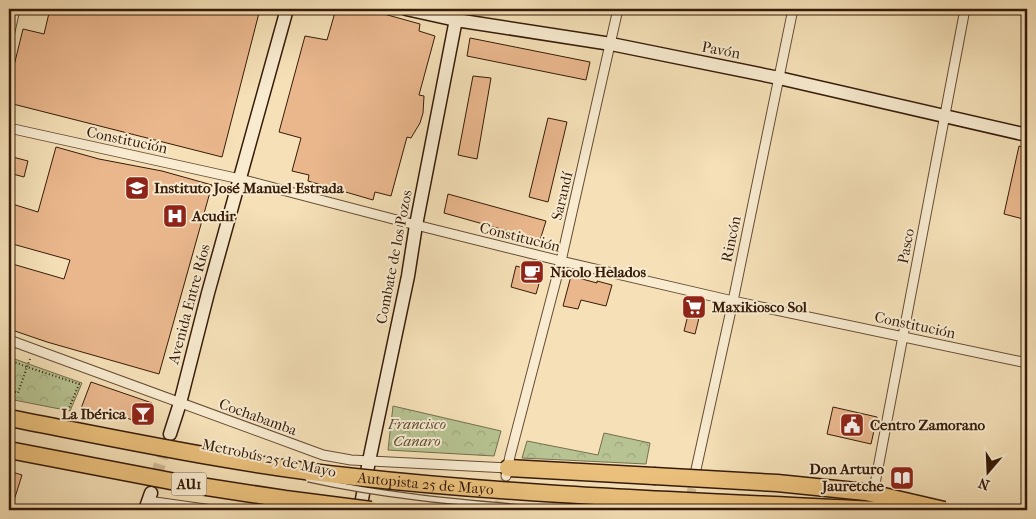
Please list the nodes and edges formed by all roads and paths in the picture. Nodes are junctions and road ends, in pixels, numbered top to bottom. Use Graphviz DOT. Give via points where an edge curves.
graph roads {
  1 [pos="15,9"];
  2 [pos="287,9"];
  3 [pos="406,9"];
  4 [pos="618,9"];
  5 [pos="793,9"];
  6 [pos="965,9"];
  7 [pos="457,15"];
  8 [pos="9,36"];
  9 [pos="610,44"];
  10 [pos="779,78"];
  11 [pos="944,116"];
  12 [pos="9,128"];
  13 [pos="1027,135"];
  14 [pos="240,180"];
  15 [pos="416,225"];
  16 [pos="561,261"];
  17 [pos="733,300"];
  18 [pos="903,337"];
  19 [pos="9,340"];
  20 [pos="9,360"];
  21 [pos="1027,363"];
  22 [pos="27,367"];
  23 [pos="9,389"];
  24 [pos="180,403"];
  25 [pos="68,411"];
  26 [pos="9,418"];
  27 [pos="170,434"];
  28 [pos="9,450"];
  29 [pos="192,454"];
  30 [pos="369,461"];
  31 [pos="507,472"];
  32 [pos="284,474"];
  33 [pos="695,474"];
  34 [pos="303,478"];
  35 [pos="874,488"];
  36 [pos="148,501"];
  37 [pos="212,510"];
  38 [pos="360,510"];
  39 [pos="371,510"];
  40 [pos="550,510"];
  41 [pos="877,510"];
  42 [pos="944,510"];
  1 -- 8 [label="street"];
  2 -- 14 [label="street, Avenida Entre Ríos"];
  3 -- 7 [label="street, Pavón"];
  4 -- 9 [label="street, Sarandí"];
  5 -- 10 [label="street, Rincón"];
  6 -- 11 [label="street, Pasco"];
  7 -- 9 [label="street, Pavón"];
  7 -- 15 [label="street, Combate de los Pozos"];
  9 -- 10 [label="street, Pavón"];
  9 -- 16 [label="street, Sarandí"];
  10 -- 11 [label="street, Pavón"];
  10 -- 17 [label="street, Rincón"];
  11 -- 13 [label="street, Pavón"];
  11 -- 18 [label="street, Pasco"];
  12 -- 14 [label="street, Constitución"];
  14 -- 15 [label="street, Constitución"];
  14 -- 24 [label="street, Avenida Entre Ríos"];
  15 -- 16 [label="street, Constitución"];
  15 -- 30 [label="street, Combate de los Pozos"];
  16 -- 17 [label="street, Constitución"];
  16 -- 31 [label="street, Sarandí"];
  17 -- 18 [label="street, Constitución"];
  17 -- 33 [label="street, Rincón"];
  18 -- 21 [label="street, Constitución"];
  18 -- 35 [label="street, Pasco"];
  19 -- 24 [label="street, Cochabamba"];
  20 -- 22 [label="path"];
  22 -- 23 [label="path" via="18,393"];
  22 -- 25 [label="path" via="78,384"];
  24 -- 27 [label="street, Avenida Entre Ríos"];
  24 -- 30 [label="street, Cochabamba" via="323,455"];
  26 -- 29 [label="highway, Autopista 25 de Mayo / AU1, bridge"];
  28 -- 39 [label="highway, Autopista 25 de Mayo / AU1, bridge" via="181,483"];
  29 -- 32 [label="lane, Metrobús 25 de Mayo, bridge"];
  29 -- 41 [label="highway, Autopista 25 de Mayo / AU1, bridge" via="344,476 479,489"];
  30 -- 31 [label="street, Cochabamba"];
  30 -- 38 [label="street, Combate de los Pozos"];
  31 -- 42 [label="highway, bridge" via="776,483 866,492"];
  34 -- 40 [label="lane, Metrobús 25 de Mayo, bridge" via="396,495"];
  36 -- 37 [label="street"];
}
